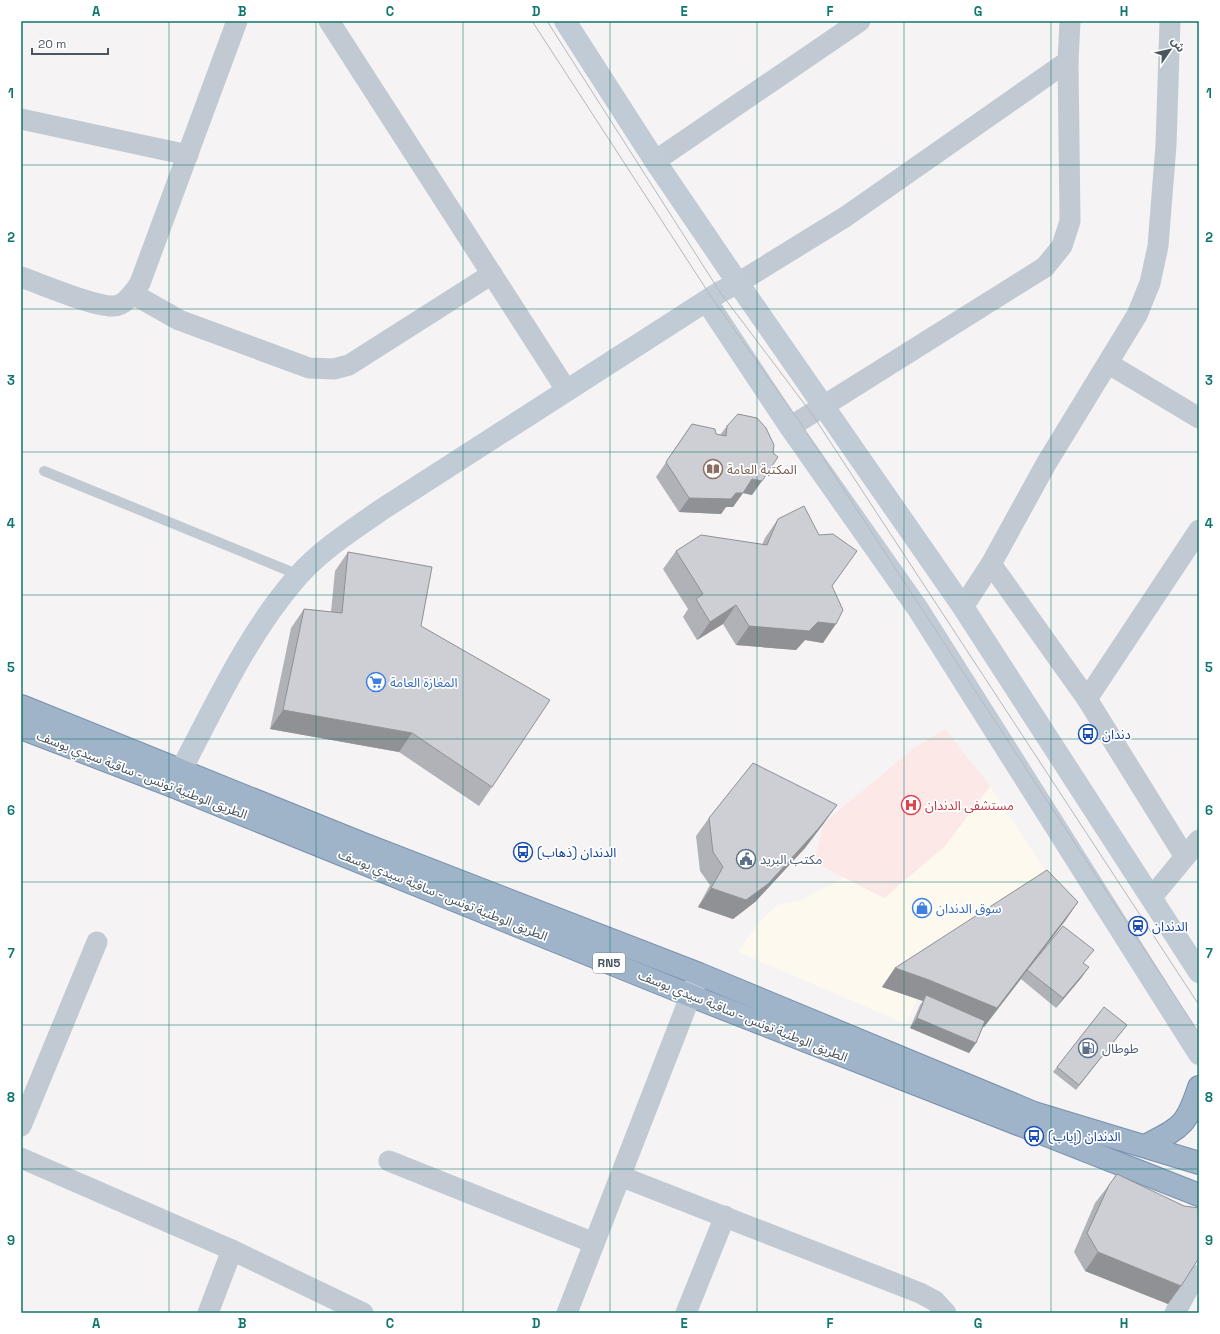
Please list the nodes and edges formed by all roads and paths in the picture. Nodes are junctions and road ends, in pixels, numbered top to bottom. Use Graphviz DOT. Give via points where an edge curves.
graph roads {
  1 [pos="237,21"];
  2 [pos="329,21"];
  3 [pos="565,21"];
  4 [pos="860,21"];
  5 [pos="1070,21"];
  6 [pos="1170,21"];
  7 [pos="1068,61"];
  8 [pos="21,119"];
  9 [pos="188,155"];
  10 [pos="655,161"];
  11 [pos="492,274"];
  12 [pos="21,277"];
  13 [pos="738,283"];
  14 [pos="133,294"];
  15 [pos="707,302"];
  16 [pos="1109,364"];
  17 [pos="567,391"];
  18 [pos="823,406"];
  19 [pos="1199,418"];
  20 [pos="790,427"];
  21 [pos="44,471"];
  22 [pos="1199,530"];
  23 [pos="991,564"];
  24 [pos="299,575"];
  25 [pos="963,607"];
  26 [pos="1087,699"];
  27 [pos="21,706"];
  28 [pos="21,728"];
  29 [pos="175,777"];
  30 [pos="1199,840"];
  31 [pos="1185,857"];
  32 [pos="1151,898"];
  33 [pos="97,942"];
  34 [pos="1199,972"];
  35 [pos="699,974"];
  36 [pos="690,995"];
  37 [pos="1199,1054"];
  38 [pos="1199,1087"];
  39 [pos="21,1126"];
  40 [pos="1146,1146"];
  41 [pos="389,1161"];
  42 [pos="22,1162"];
  43 [pos="1199,1163"];
  44 [pos="620,1176"];
  45 [pos="1199,1195"];
  46 [pos="726,1216"];
  47 [pos="594,1243"];
  48 [pos="232,1250"];
  49 [pos="1199,1276"];
  50 [pos="208,1313"];
  51 [pos="363,1313"];
  52 [pos="567,1313"];
  53 [pos="686,1313"];
  54 [pos="946,1313"];
  55 [pos="1175,1313"];
  1 -- 9 [label="street"];
  2 -- 11 [label="street"];
  3 -- 10 [label="main road"];
  4 -- 10 [label="street"];
  5 -- 7 [label="street"];
  6 -- 16 [label="street" via="1166,145 1158,246 1150,283 1137,315"];
  7 -- 13 [label="street" via="845,217"];
  7 -- 18 [label="street" via="1070,221 1062,246 1045,267"];
  8 -- 9 [label="street"];
  9 -- 14 [label="street" via="140,283"];
  10 -- 13 [label="main road"];
  11 -- 14 [label="street" via="349,365 334,369 309,368 179,320"];
  11 -- 17 [label="street"];
  12 -- 14 [label="street" via="99,304 114,306"];
  13 -- 15 [label="main road"];
  13 -- 18 [label="main road"];
  15 -- 17 [label="main road"];
  15 -- 20 [label="main road"];
  16 -- 19 [label="street"];
  16 -- 23 [label="street" via="1046,464"];
  17 -- 24 [label="main road" via="381,510 328,547"];
  18 -- 20 [label="street"];
  18 -- 25 [label="main road"];
  20 -- 37 [label="main road" via="918,609"];
  21 -- 24 [label="lane"];
  22 -- 26 [label="street"];
  23 -- 25 [label="street"];
  23 -- 26 [label="street"];
  24 -- 29 [label="main road" via="246,650"];
  25 -- 32 [label="main road"];
  26 -- 31 [label="street"];
  27 -- 29 [label="highway, الطريق الوطنية تونس - ساقية سيدي يوسف / RN5"];
  28 -- 29 [label="highway, الطريق الوطنية تونس - ساقية سيدي يوسف / RN5"];
  29 -- 35 [label="highway, الطريق الوطنية تونس - ساقية سيدي يوسف / RN5" via="363,844"];
  29 -- 36 [label="highway, الطريق الوطنية تونس - ساقية سيدي يوسف / RN5"];
  30 -- 31 [label="street"];
  31 -- 32 [label="street"];
  32 -- 34 [label="main road"];
  33 -- 39 [label="street"];
  35 -- 36 [label="street"];
  35 -- 40 [label="highway, الطريق الوطنية تونس - ساقية سيدي يوسف / RN5" via="1034,1113"];
  36 -- 44 [label="street"];
  36 -- 45 [label="highway, الطريق الوطنية تونس - ساقية سيدي يوسف / RN5"];
  38 -- 40 [label="highway" via="1186,1120 1174,1131"];
  40 -- 43 [label="highway, الطريق الوطنية تونس - ساقية سيدي يوسف / RN5"];
  41 -- 47 [label="street"];
  42 -- 48 [label="street"];
  44 -- 46 [label="street"];
  44 -- 47 [label="street"];
  46 -- 53 [label="street"];
  46 -- 54 [label="street" via="920,1293 935,1301"];
  47 -- 52 [label="street"];
  48 -- 50 [label="street"];
  48 -- 51 [label="street"];
  49 -- 55 [label="street" via="1190,1285"];
}
